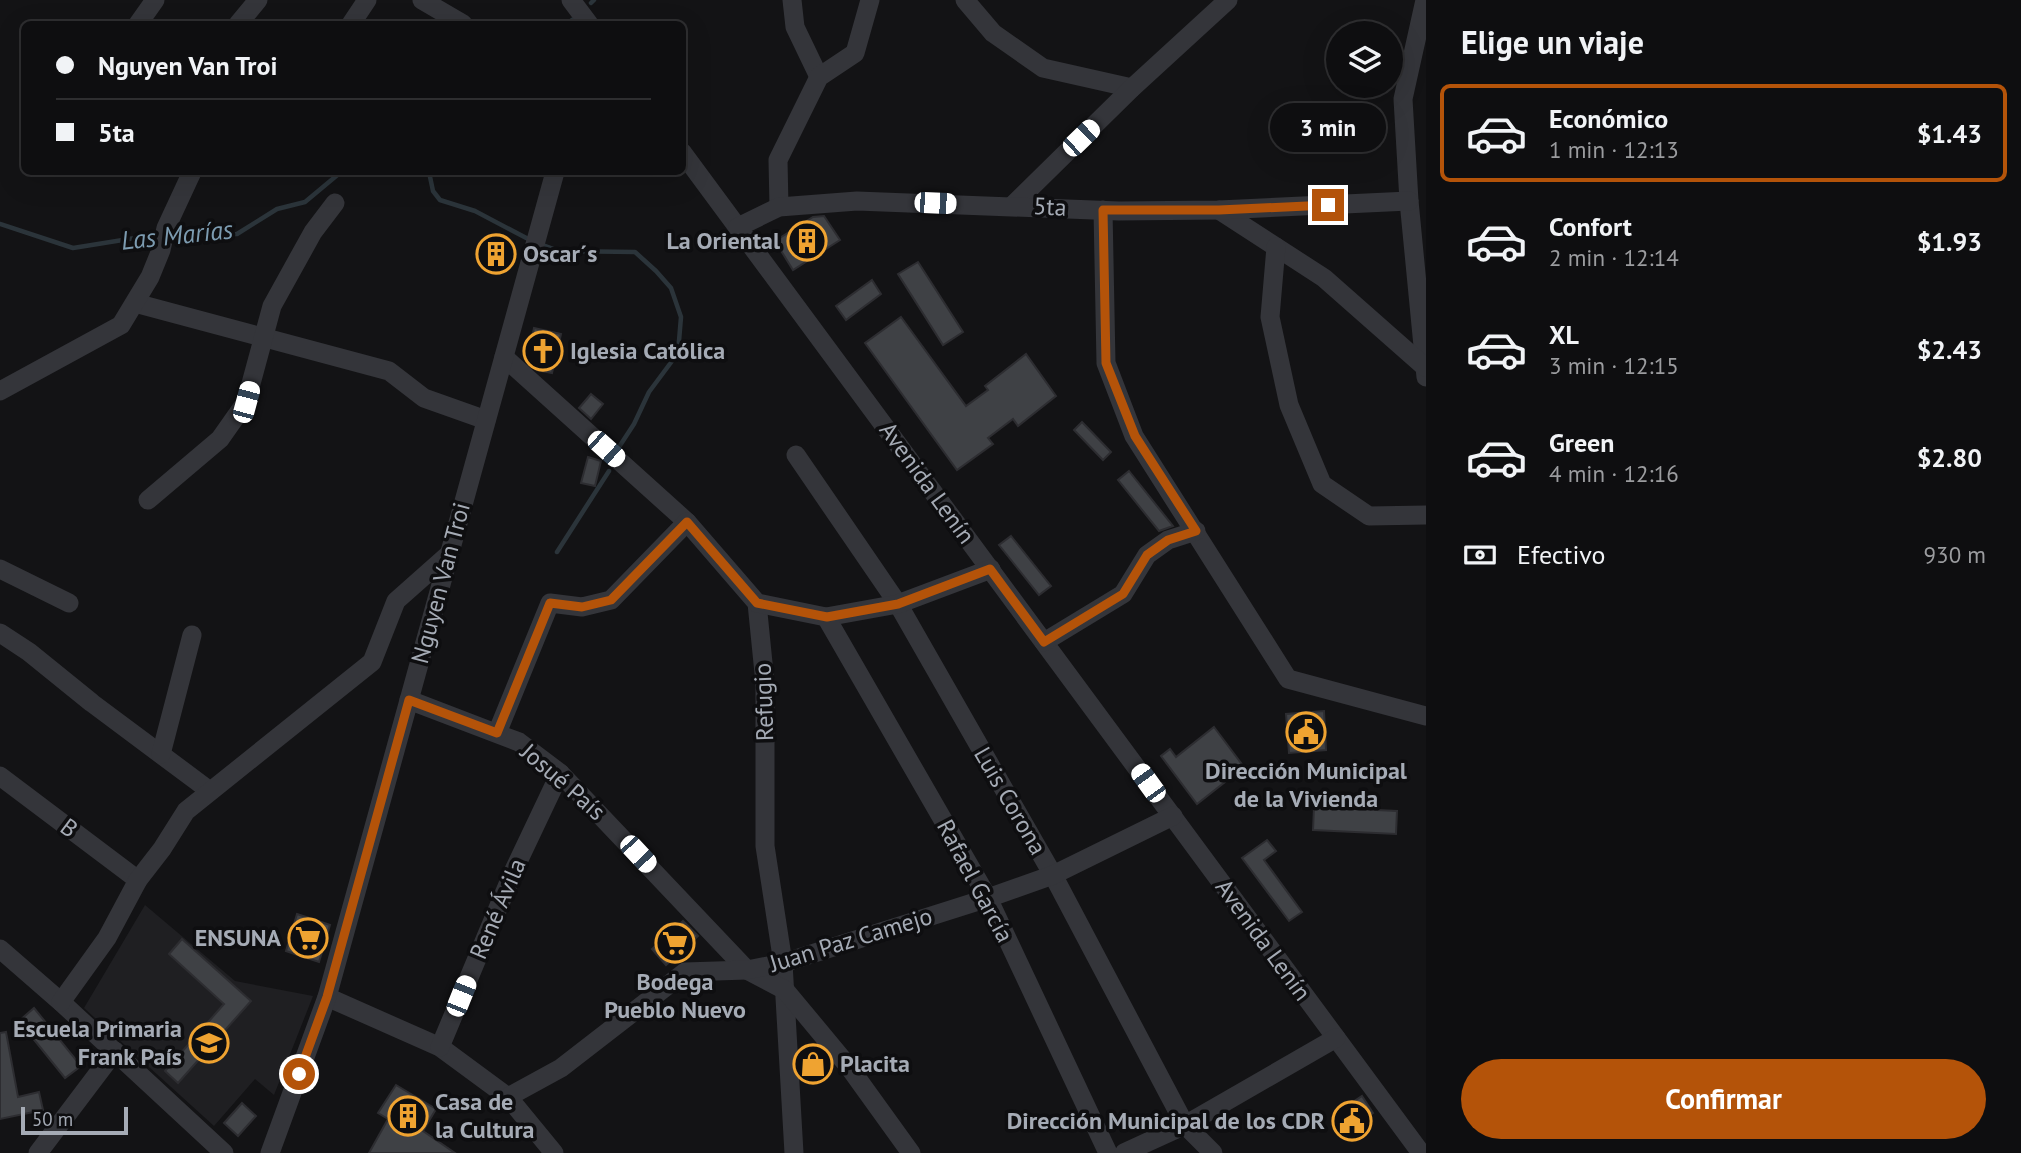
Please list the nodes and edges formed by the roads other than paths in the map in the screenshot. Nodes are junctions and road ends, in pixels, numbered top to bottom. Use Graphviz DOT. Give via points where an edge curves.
graph roads {
  1 [pos="155,0"];
  2 [pos="258,0"];
  3 [pos="367,0"];
  4 [pos="422,0"];
  5 [pos="571,0"];
  6 [pos="792,0"];
  7 [pos="870,0"];
  8 [pos="965,0"];
  9 [pos="1425,0"];
  10 [pos="1219,3"];
  11 [pos="140,21"];
  12 [pos="240,21"];
  13 [pos="353,21"];
  14 [pos="458,21"];
  15 [pos="587,21"];
  16 [pos="819,77"];
  17 [pos="1132,88"];
  18 [pos="686,157"];
  19 [pos="191,175"];
  20 [pos="554,175"];
  21 [pos="1409,201"];
  22 [pos="335,203"];
  23 [pos="1013,206"];
  24 [pos="779,207"];
  25 [pos="1103,210"];
  26 [pos="1219,210"];
  27 [pos="738,227"];
  28 [pos="1276,247"];
  29 [pos="135,303"];
  30 [pos="263,338"];
  31 [pos="504,357"];
  32 [pos="1426,372"];
  33 [pos="0,391"];
  34 [pos="486,420"];
  35 [pos="796,455"];
  36 [pos="148,500"];
  37 [pos="1426,515"];
  38 [pos="687,522"];
  39 [pos="1196,531"];
  40 [pos="449,554"];
  41 [pos="0,569"];
  42 [pos="990,569"];
  43 [pos="69,603"];
  44 [pos="757,603"];
  45 [pos="898,604"];
  46 [pos="827,617"];
  47 [pos="0,633"];
  48 [pos="192,635"];
  49 [pos="1044,642"];
  50 [pos="409,700"];
  51 [pos="1426,716"];
  52 [pos="497,733"];
  53 [pos="161,754"];
  54 [pos="561,773"];
  55 [pos="0,776"];
  56 [pos="210,791"];
  57 [pos="1173,816"];
  58 [pos="1052,875"];
  59 [pos="138,880"];
  60 [pos="988,898"];
  61 [pos="0,949"];
  62 [pos="783,963"];
  63 [pos="747,970"];
  64 [pos="785,990"];
  65 [pos="327,997"];
  66 [pos="61,1002"];
  67 [pos="1336,1038"];
  68 [pos="440,1047"];
  69 [pos="114,1051"];
  70 [pos="508,1097"];
  71 [pos="1185,1125"];
  72 [pos="1426,1135"];
  73 [pos="272,1152"];
  74 [pos="38,1153"];
  75 [pos="224,1153"];
  76 [pos="554,1153"];
  77 [pos="794,1153"];
  78 [pos="911,1153"];
  79 [pos="1108,1153"];
  80 [pos="1124,1153"];
  81 [pos="1213,1153"];
  82 [pos="1423,1153"];
  1 -- 11 [label="street"];
  2 -- 12 [label="street"];
  3 -- 13 [label="street"];
  4 -- 14 [label="street"];
  5 -- 15 [label="street"];
  6 -- 16 [label="street" via="795,27"];
  7 -- 16 [label="street" via="855,53"];
  8 -- 17 [label="street" via="993,33 1043,68"];
  9 -- 21 [label="street" via="1403,99"];
  10 -- 17 [label="street"];
  16 -- 24 [label="street" via="778,160"];
  17 -- 23 [label="street"];
  18 -- 27 [label="street, Avenida Lenín"];
  19 -- 29 [label="street"];
  20 -- 31 [label="street, Nguyen Van Troi"];
  21 -- 26 [label="street, 5ta"];
  21 -- 32 [label="street"];
  22 -- 30 [label="street" via="313,232 272,306"];
  23 -- 24 [label="street, 5ta" via="857,201"];
  23 -- 25 [label="street, 5ta"];
  24 -- 27 [label="street, 5ta"];
  25 -- 26 [label="street, 5ta"];
  25 -- 39 [label="street" via="1106,363 1135,436"];
  26 -- 28 [label="street"];
  27 -- 42 [label="street, Avenida Lenín"];
  28 -- 32 [label="street" via="1324,278"];
  28 -- 37 [label="street" via="1270,317 1289,405 1322,484 1369,516"];
  29 -- 30 [label="street"];
  29 -- 33 [label="street" via="121,325"];
  30 -- 34 [label="street" via="389,371 424,398"];
  30 -- 36 [label="street" via="246,402 220,439"];
  31 -- 34 [label="street, Nguyen Van Troi"];
  31 -- 38 [label="street"];
  34 -- 40 [label="street, Nguyen Van Troi"];
  35 -- 45 [label="street, Luis Corona"];
  38 -- 44 [label="street"];
  38 -- 52 [label="street" via="611,600 582,607 550,603"];
  39 -- 49 [label="street" via="1168,540 1147,555 1123,594"];
  39 -- 51 [label="street" via="1288,679"];
  40 -- 50 [label="street, Nguyen Van Troi"];
  40 -- 56 [label="street" via="396,601 372,662"];
  41 -- 43 [label="street"];
  42 -- 45 [label="street"];
  42 -- 49 [label="street, Avenida Lenín"];
  44 -- 46 [label="street"];
  44 -- 62 [label="street, Refugio" via="765,683 765,846"];
  45 -- 46 [label="street"];
  45 -- 58 [label="street, Luis Corona"];
  46 -- 60 [label="street, Rafael García"];
  47 -- 53 [label="street"];
  48 -- 53 [label="street"];
  49 -- 57 [label="street, Avenida Lenín"];
  50 -- 52 [label="street, Josué País"];
  50 -- 65 [label="street, Nguyen Van Troi"];
  52 -- 54 [label="street, Josué País" via="519,742"];
  53 -- 56 [label="street"];
  54 -- 63 [label="street, Josué País"];
  54 -- 68 [label="street, René Ávila" via="514,870"];
  55 -- 59 [label="street, B"];
  56 -- 59 [label="street" via="186,811"];
  57 -- 58 [label="street, Juan Paz Camejo"];
  57 -- 67 [label="street, Avenida Lenín"];
  58 -- 60 [label="street, Juan Paz Camejo"];
  58 -- 71 [label="street, Luis Corona"];
  59 -- 66 [label="street" via="107,938"];
  60 -- 62 [label="street, Juan Paz Camejo"];
  60 -- 79 [label="street, Rafael García"];
  61 -- 66 [label="street"];
  62 -- 63 [label="street, Juan Paz Camejo"];
  62 -- 64 [label="street, Refugio"];
  63 -- 64 [label="street, Josué País"];
  63 -- 70 [label="street, Juan Paz Camejo" via="685,972 561,1068"];
  64 -- 77 [label="street, Refugio"];
  64 -- 78 [label="street, Josué País" via="849,1067"];
  65 -- 68 [label="street"];
  65 -- 73 [label="street, Nguyen Van Troi"];
  66 -- 69 [label="street"];
  67 -- 71 [label="street"];
  67 -- 82 [label="street, Avenida Lenín"];
  68 -- 70 [label="street"];
  69 -- 74 [label="street"];
  69 -- 75 [label="street"];
  70 -- 76 [label="street"];
  71 -- 80 [label="street"];
  71 -- 81 [label="street, Luis Corona"];
  72 -- 82 [label="street"];
}
